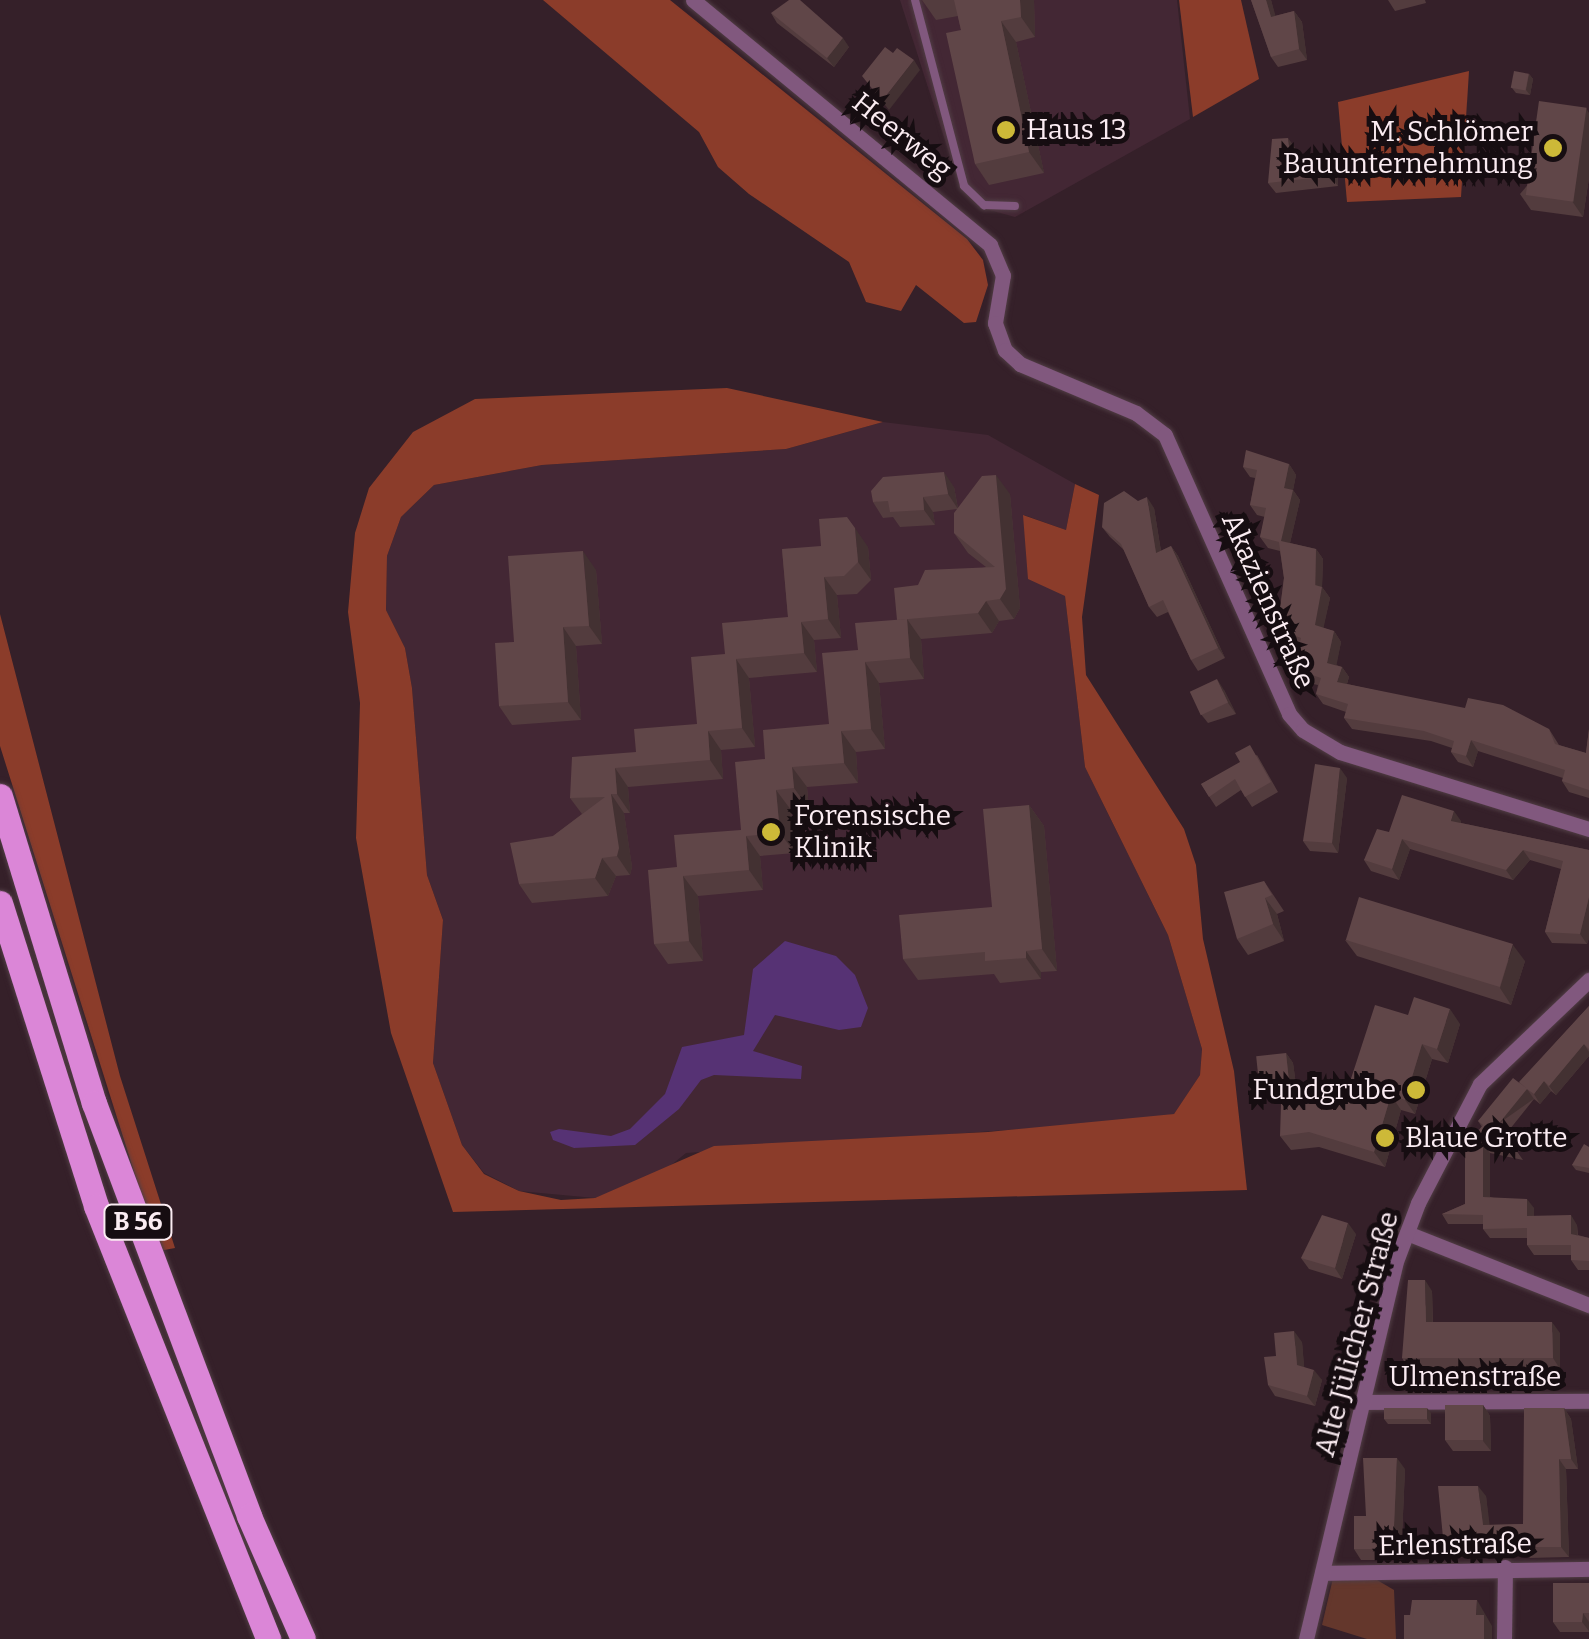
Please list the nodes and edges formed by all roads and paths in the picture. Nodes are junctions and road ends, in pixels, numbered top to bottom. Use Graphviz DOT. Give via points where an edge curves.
graph roads {
  1 [pos="693,0"];
  2 [pos="915,0"];
  3 [pos="1015,206"];
  4 [pos="1005,350"];
  5 [pos="0,796"];
  6 [pos="1589,829"];
  7 [pos="0,904"];
  8 [pos="1589,980"];
  9 [pos="1406,1233"];
  10 [pos="1589,1304"];
  11 [pos="1362,1402"];
  12 [pos="1589,1402"];
  13 [pos="1505,1568"];
  14 [pos="1589,1570"];
  15 [pos="1322,1574"];
  16 [pos="268,1639"];
  17 [pos="303,1639"];
  18 [pos="1306,1639"];
  19 [pos="1504,1639"];
  1 -- 4 [label="street, Heerweg" via="990,245 1002,275 995,323"];
  2 -- 3 [label="lane" via="964,186 984,205"];
  4 -- 6 [label="street, Akazienstraße" via="1020,364 1136,413 1165,435 1303,730 1340,752"];
  5 -- 17 [label="main road, B 56" via="100,1120 248,1516"];
  7 -- 16 [label="main road, B 56" via="96,1206"];
  8 -- 9 [label="street, Alte Jülicher Straße" via="1480,1084"];
  9 -- 10 [label="street"];
  9 -- 11 [label="street, Alte Jülicher Straße"];
  11 -- 12 [label="street, Ulmenstraße"];
  11 -- 15 [label="street, Alte Jülicher Straße"];
  13 -- 14 [label="street, Erlenstraße"];
  13 -- 15 [label="street, Erlenstraße"];
  13 -- 19 [label="street"];
  15 -- 18 [label="street, Alte Jülicher Straße"];
}
